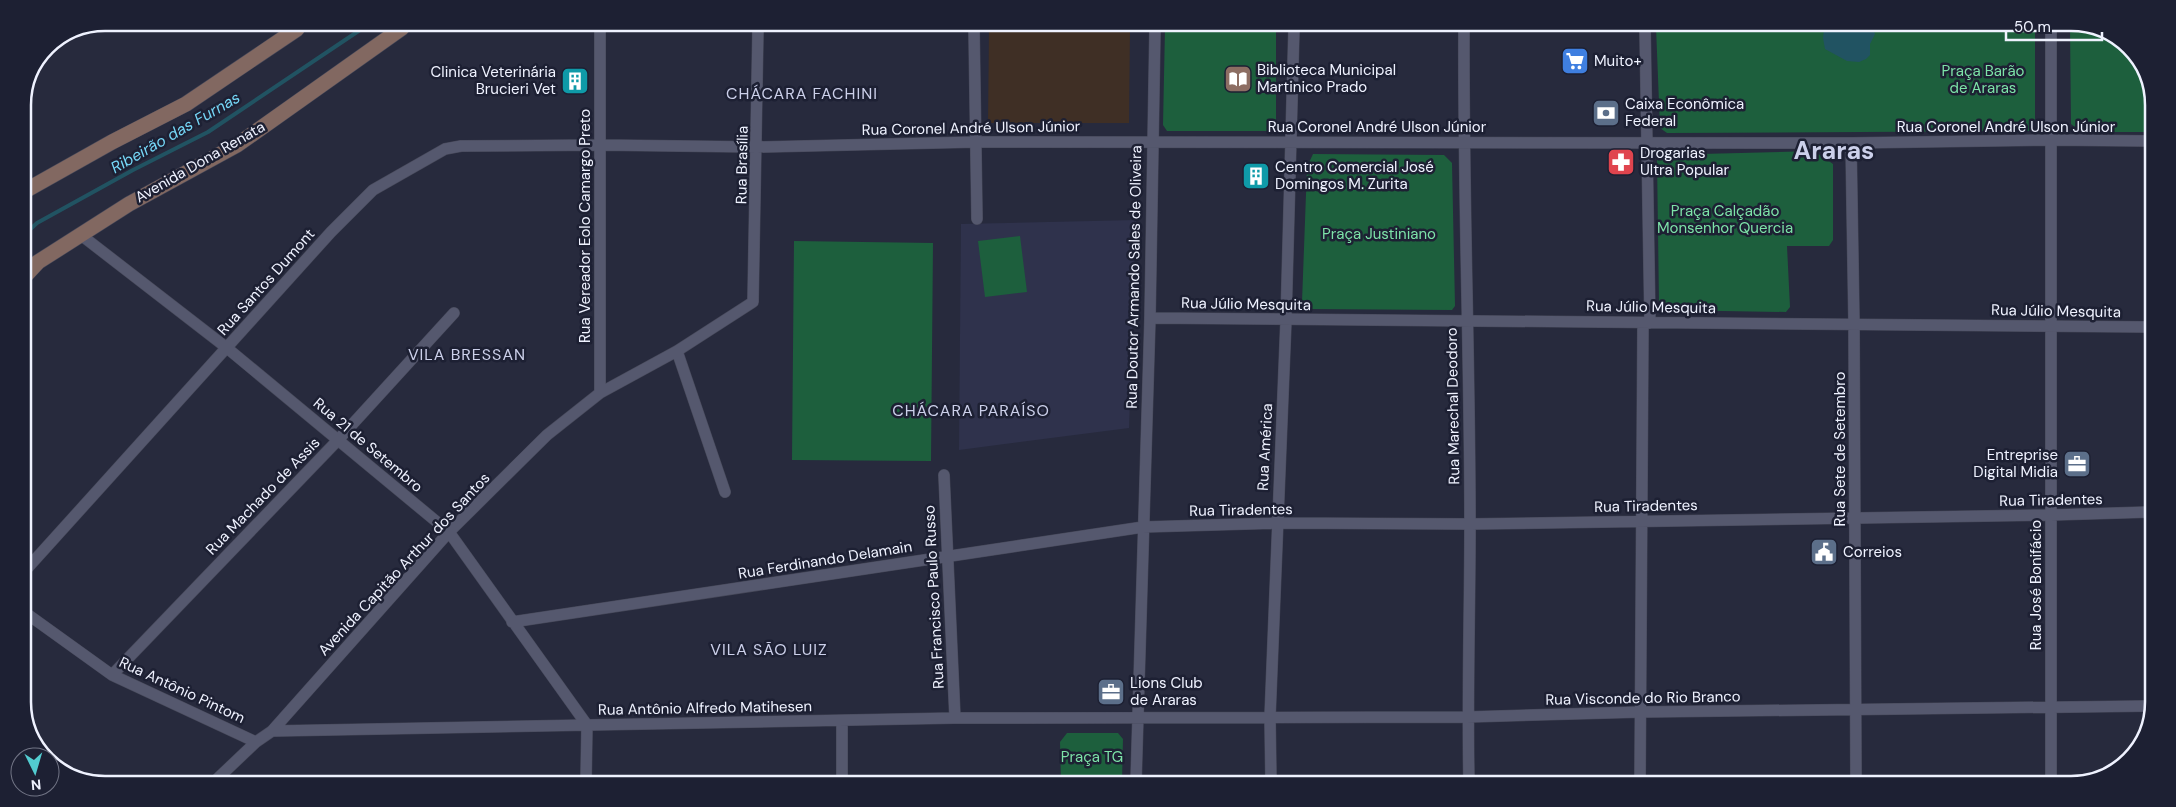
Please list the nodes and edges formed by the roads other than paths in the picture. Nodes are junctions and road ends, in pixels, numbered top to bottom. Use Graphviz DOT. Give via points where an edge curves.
graph roads {
  1 [pos="293,31"];
  2 [pos="398,31"];
  3 [pos="600,31"];
  4 [pos="758,31"];
  5 [pos="974,31"];
  6 [pos="1155,31"];
  7 [pos="1294,31"];
  8 [pos="1464,31"];
  9 [pos="1645,31"];
  10 [pos="2051,31"];
  11 [pos="2051,140"];
  12 [pos="2145,141"];
  13 [pos="976,142"];
  14 [pos="1152,142"];
  15 [pos="1292,142"];
  16 [pos="1464,143"];
  17 [pos="1646,143"];
  18 [pos="1851,143"];
  19 [pos="600,145"];
  20 [pos="757,146"];
  21 [pos="31,188"];
  22 [pos="977,218"];
  23 [pos="81,235"];
  24 [pos="31,269"];
  25 [pos="753,302"];
  26 [pos="454,313"];
  27 [pos="1150,318"];
  28 [pos="1286,320"];
  29 [pos="1466,320"];
  30 [pos="1647,322"];
  31 [pos="1854,324"];
  32 [pos="2051,326"];
  33 [pos="2145,327"];
  34 [pos="227,348"];
  35 [pos="677,351"];
  36 [pos="600,393"];
  37 [pos="338,440"];
  38 [pos="944,474"];
  39 [pos="725,492"];
  40 [pos="2145,512"];
  41 [pos="2051,516"];
  42 [pos="1856,518"];
  43 [pos="1643,520"];
  44 [pos="1277,523"];
  45 [pos="1470,524"];
  46 [pos="1143,527"];
  47 [pos="449,532"];
  48 [pos="948,556"];
  49 [pos="31,564"];
  50 [pos="31,617"];
  51 [pos="512,622"];
  52 [pos="112,676"];
  53 [pos="2144,706"];
  54 [pos="2051,708"];
  55 [pos="1855,710"];
  56 [pos="1641,712"];
  57 [pos="1138,717"];
  58 [pos="1270,717"];
  59 [pos="1467,717"];
  60 [pos="955,718"];
  61 [pos="842,721"];
  62 [pos="587,725"];
  63 [pos="272,731"];
  64 [pos="256,742"];
  65 [pos="220,776"];
  66 [pos="586,776"];
  67 [pos="842,776"];
  68 [pos="1136,776"];
  69 [pos="1271,776"];
  70 [pos="1469,776"];
  71 [pos="1640,776"];
  72 [pos="1856,776"];
  73 [pos="2051,776"];
  1 -- 21 [label="main road" via="186,104"];
  2 -- 23 [label="main road, Avenida Dona Renata" via="237,145 129,204"];
  3 -- 19 [label="street, Rua Vereador Eolo Camargo Preto"];
  4 -- 20 [label="street, Rua Brasília"];
  5 -- 13 [label="street"];
  6 -- 14 [label="street, Rua Doutor Armando Sales de Oliveira"];
  7 -- 15 [label="street, Rua América"];
  8 -- 16 [label="street, Rua Marechal Deodoro"];
  9 -- 17 [label="street"];
  10 -- 11 [label="street, Rua José Bonifácio"];
  11 -- 12 [label="street, Rua Coronel André Ulson Júnior"];
  11 -- 18 [label="street, Rua Coronel André Ulson Júnior"];
  11 -- 32 [label="street, Rua José Bonifácio"];
  13 -- 14 [label="street, Rua Coronel André Ulson Júnior"];
  13 -- 20 [label="street, Rua Coronel André Ulson Júnior"];
  13 -- 22 [label="street"];
  14 -- 15 [label="street, Rua Coronel André Ulson Júnior"];
  14 -- 27 [label="street, Rua Doutor Armando Sales de Oliveira"];
  15 -- 16 [label="street, Rua Coronel André Ulson Júnior"];
  15 -- 28 [label="street, Rua América"];
  16 -- 17 [label="street, Rua Coronel André Ulson Júnior"];
  16 -- 29 [label="street, Rua Marechal Deodoro"];
  17 -- 18 [label="street, Rua Coronel André Ulson Júnior"];
  17 -- 30 [label="street"];
  18 -- 31 [label="street, Rua Sete de Setembro"];
  19 -- 20 [label="street, Rua Coronel André Ulson Júnior"];
  19 -- 34 [label="street, Rua Santos Dumont" via="461,146 445,149 373,190"];
  19 -- 36 [label="street, Rua Vereador Eolo Camargo Preto"];
  20 -- 25 [label="street, Rua Brasília"];
  23 -- 24 [label="main road, Avenida Dona Renata"];
  23 -- 34 [label="street, Rua 21 de Setembro"];
  25 -- 35 [label="street, Avenida Capitão Arthur dos Santos"];
  26 -- 37 [label="street, Rua Machado de Assis"];
  27 -- 28 [label="street, Rua Júlio Mesquita"];
  27 -- 46 [label="street, Rua Doutor Armando Sales de Oliveira"];
  28 -- 29 [label="street, Rua Júlio Mesquita"];
  28 -- 44 [label="street, Rua América"];
  29 -- 30 [label="street, Rua Júlio Mesquita"];
  29 -- 45 [label="street, Rua Marechal Deodoro"];
  30 -- 31 [label="street, Rua Júlio Mesquita"];
  30 -- 43 [label="street"];
  31 -- 32 [label="street, Rua Júlio Mesquita"];
  31 -- 42 [label="street, Rua Sete de Setembro"];
  32 -- 33 [label="street, Rua Júlio Mesquita"];
  32 -- 41 [label="street, Rua José Bonifácio"];
  34 -- 37 [label="street, Rua 21 de Setembro"];
  34 -- 49 [label="street, Rua Santos Dumont"];
  35 -- 36 [label="street, Avenida Capitão Arthur dos Santos"];
  35 -- 39 [label="street"];
  36 -- 47 [label="street, Avenida Capitão Arthur dos Santos" via="546,435"];
  37 -- 47 [label="street, Rua 21 de Setembro"];
  37 -- 52 [label="street, Rua Machado de Assis"];
  38 -- 48 [label="street, Rua Francisco Paulo Russo"];
  40 -- 41 [label="street, Rua Tiradentes"];
  41 -- 42 [label="street, Rua Tiradentes"];
  41 -- 54 [label="street, Rua José Bonifácio"];
  42 -- 43 [label="street, Rua Tiradentes"];
  42 -- 55 [label="street, Rua Sete de Setembro"];
  43 -- 45 [label="street, Rua Tiradentes"];
  43 -- 56 [label="street"];
  44 -- 45 [label="street, Rua Tiradentes"];
  44 -- 46 [label="street, Rua Tiradentes"];
  44 -- 58 [label="street, Rua América"];
  45 -- 59 [label="street, Rua Marechal Deodoro"];
  46 -- 48 [label="street, Rua Ferdinando Delamain"];
  46 -- 57 [label="street, Rua Doutor Armando Sales de Oliveira"];
  47 -- 51 [label="street, Rua 21 de Setembro"];
  47 -- 63 [label="street, Avenida Capitão Arthur dos Santos"];
  48 -- 51 [label="street, Rua Ferdinando Delamain"];
  48 -- 60 [label="street, Rua Francisco Paulo Russo"];
  50 -- 52 [label="street, Rua Antônio Pintom"];
  51 -- 62 [label="street, Rua 21 de Setembro"];
  52 -- 64 [label="street, Rua Antônio Pintom"];
  53 -- 54 [label="street, Rua Visconde do Rio Branco"];
  54 -- 55 [label="street, Rua Visconde do Rio Branco"];
  54 -- 73 [label="street, Rua José Bonifácio"];
  55 -- 56 [label="street, Rua Visconde do Rio Branco"];
  55 -- 72 [label="street, Rua Sete de Setembro"];
  56 -- 59 [label="street, Rua Visconde do Rio Branco"];
  56 -- 71 [label="street"];
  57 -- 58 [label="street, Rua Visconde do Rio Branco"];
  57 -- 60 [label="street, Rua Antônio Alfredo Matihesen"];
  57 -- 68 [label="street, Rua Doutor Armando Sales de Oliveira"];
  58 -- 59 [label="street, Rua Visconde do Rio Branco"];
  58 -- 69 [label="street, Rua América"];
  59 -- 70 [label="street, Rua Marechal Deodoro"];
  60 -- 61 [label="street, Rua Antônio Alfredo Matihesen"];
  61 -- 62 [label="street, Rua Antônio Alfredo Matihesen"];
  61 -- 67 [label="street"];
  62 -- 63 [label="street, Rua Antônio Alfredo Matihesen"];
  62 -- 66 [label="street"];
  63 -- 64 [label="street, Avenida Capitão Arthur dos Santos"];
  64 -- 65 [label="street, Avenida Capitão Arthur dos Santos"];
}
